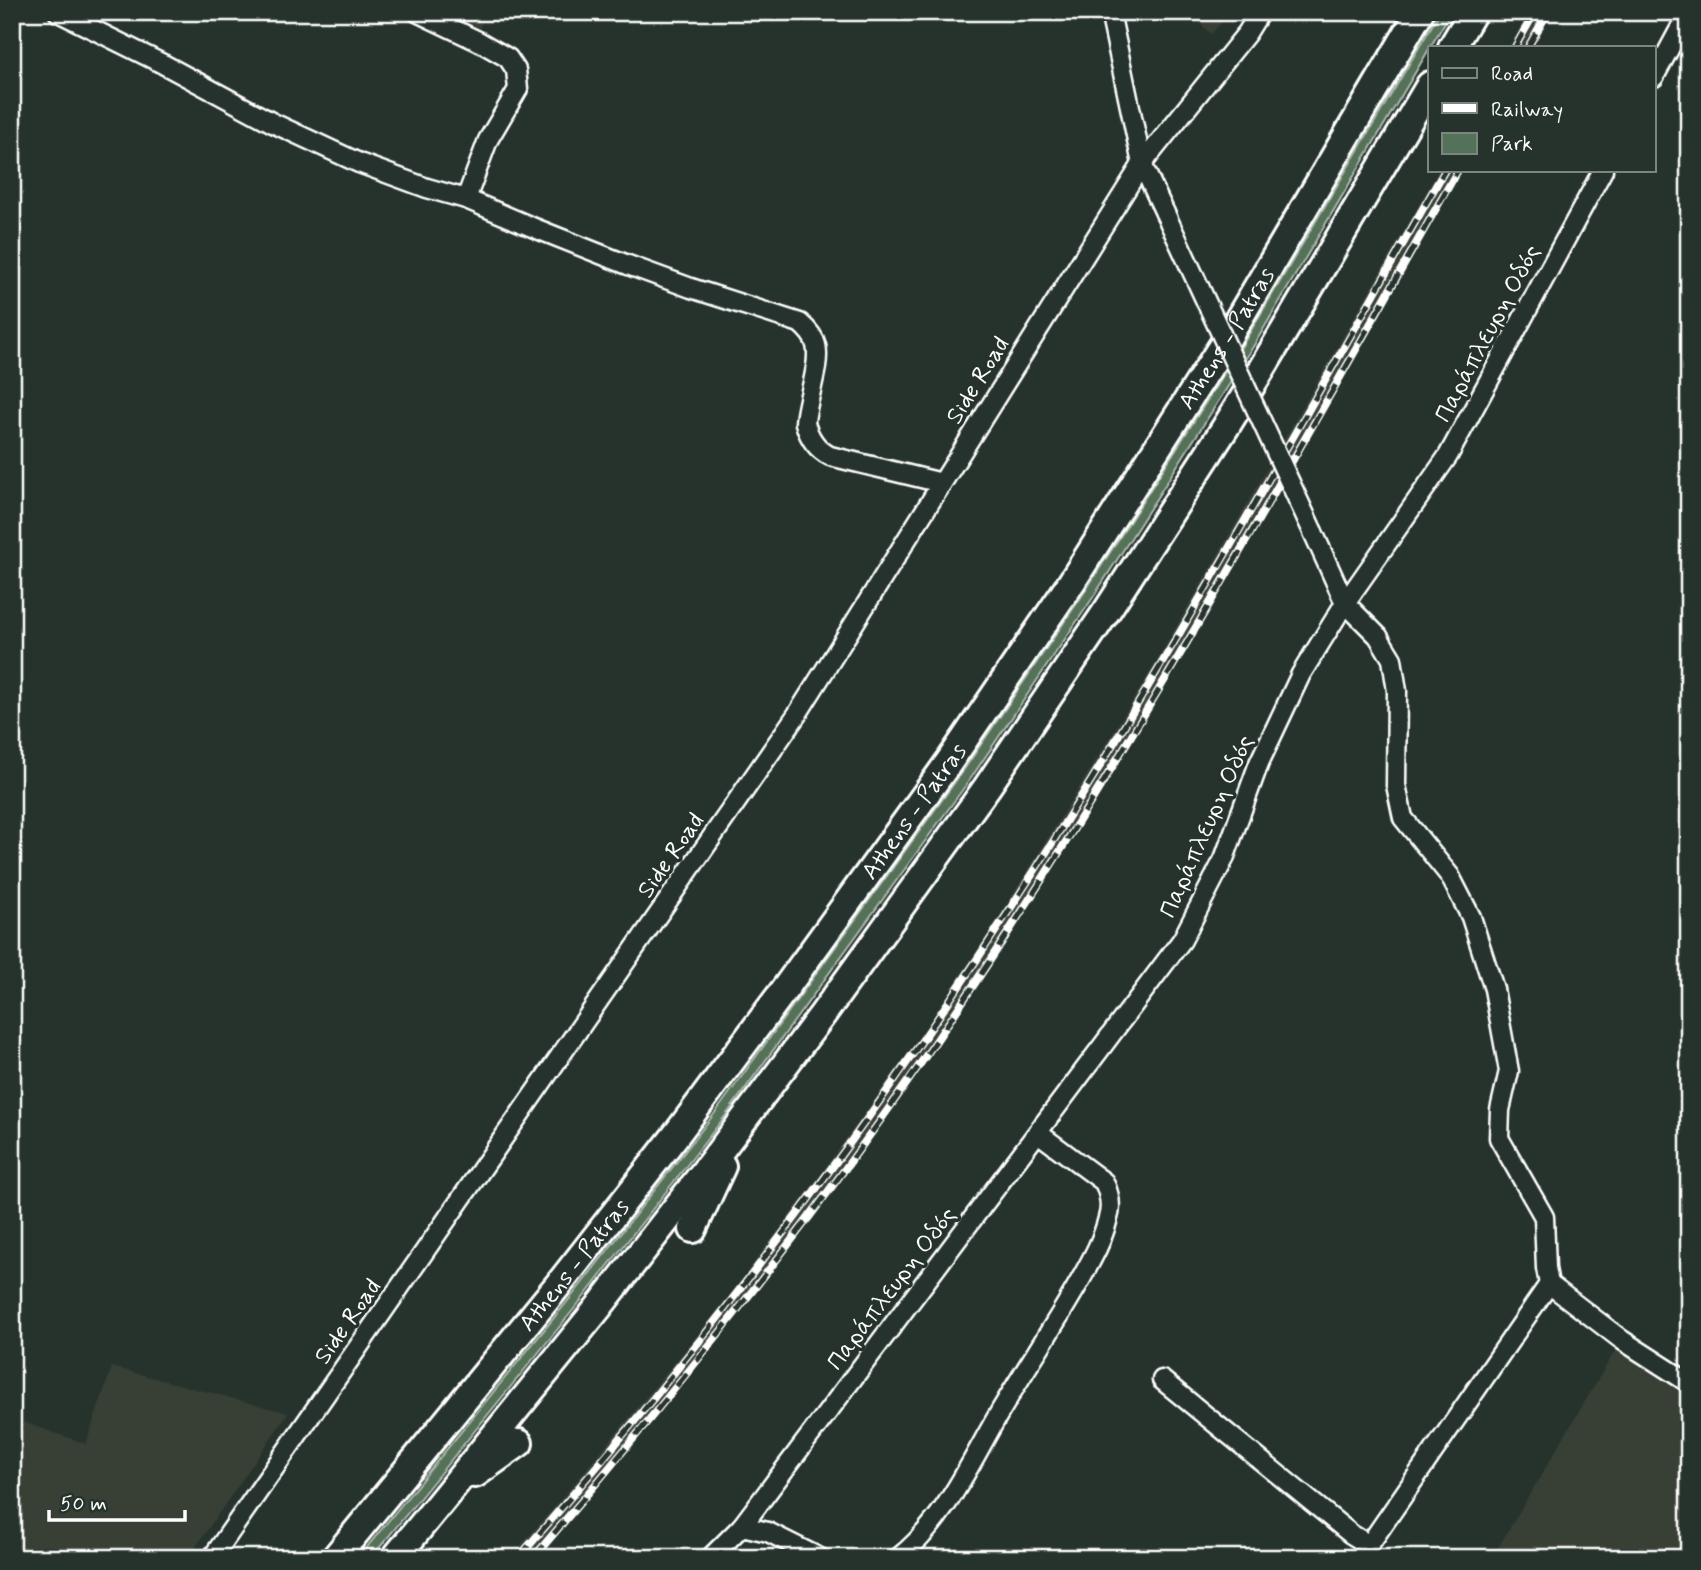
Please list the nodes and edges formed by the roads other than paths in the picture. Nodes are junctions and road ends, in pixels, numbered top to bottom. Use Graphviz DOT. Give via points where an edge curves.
graph roads {
  1 [pos="58,12"];
  2 [pos="417,12"];
  3 [pos="1110,12"];
  4 [pos="1260,12"];
  5 [pos="1420,12"];
  6 [pos="1473,12"];
  7 [pos="1689,12"];
  8 [pos="1453,46"];
  9 [pos="1656,73"];
  10 [pos="1428,88"];
  11 [pos="1142,164"];
  12 [pos="1602,172"];
  13 [pos="466,199"];
  14 [pos="942,483"];
  15 [pos="1345,603"];
  16 [pos="740,1126"];
  17 [pos="1038,1133"];
  18 [pos="693,1229"];
  19 [pos="1549,1284"];
  20 [pos="1162,1380"];
  21 [pos="1689,1383"];
  22 [pos="519,1443"];
  23 [pos="445,1496"];
  24 [pos="742,1525"];
  25 [pos="212,1558"];
  26 [pos="335,1558"];
  27 [pos="395,1558"];
  28 [pos="710,1558"];
  29 [pos="820,1558"];
  30 [pos="898,1558"];
  1 -- 13 [label="street" via="337,153"];
  2 -- 13 [label="street" via="508,58 516,70 518,89 488,139"];
  3 -- 11 [label="street"];
  4 -- 11 [label="street, Side Road"];
  5 -- 26 [label="highway, Athens - Patras" via="1228,337 949,762 683,1126"];
  6 -- 8 [label="highway"];
  7 -- 9 [label="street"];
  10 -- 16 [label="highway, Athens - Patras" via="1264,365 1101,620 987,788"];
  11 -- 14 [label="street, Side Road"];
  11 -- 15 [label="street, bridge"];
  12 -- 15 [label="street, Παράπλευρη Οδός" via="1448,456"];
  13 -- 14 [label="street" via="628,265 800,323 816,344 805,423 817,447 831,456"];
  14 -- 25 [label="street, Side Road" via="799,713"];
  15 -- 17 [label="street, Παράπλευρη Οδός" via="1301,674 1259,763 1224,859 1182,940"];
  15 -- 19 [label="street" via="1378,636 1392,659 1397,691 1396,785 1403,818 1450,876 1471,917 1494,989 1508,1071 1499,1138 1544,1217"];
  16 -- 18 [label="highway"];
  16 -- 23 [label="highway, Athens - Patras"];
  17 -- 24 [label="street, Παράπλευρη Οδός"];
  17 -- 30 [label="street" via="1104,1182 1109,1215 1097,1249 963,1480 911,1548"];
  19 -- 20 [label="street" via="1369,1545"];
  19 -- 21 [label="street" via="1622,1340"];
  22 -- 23 [label="highway"];
  23 -- 27 [label="highway, Athens - Patras"];
  24 -- 28 [label="street, Παράπλευρη Οδός"];
  24 -- 29 [label="street" via="768,1532"];
}
